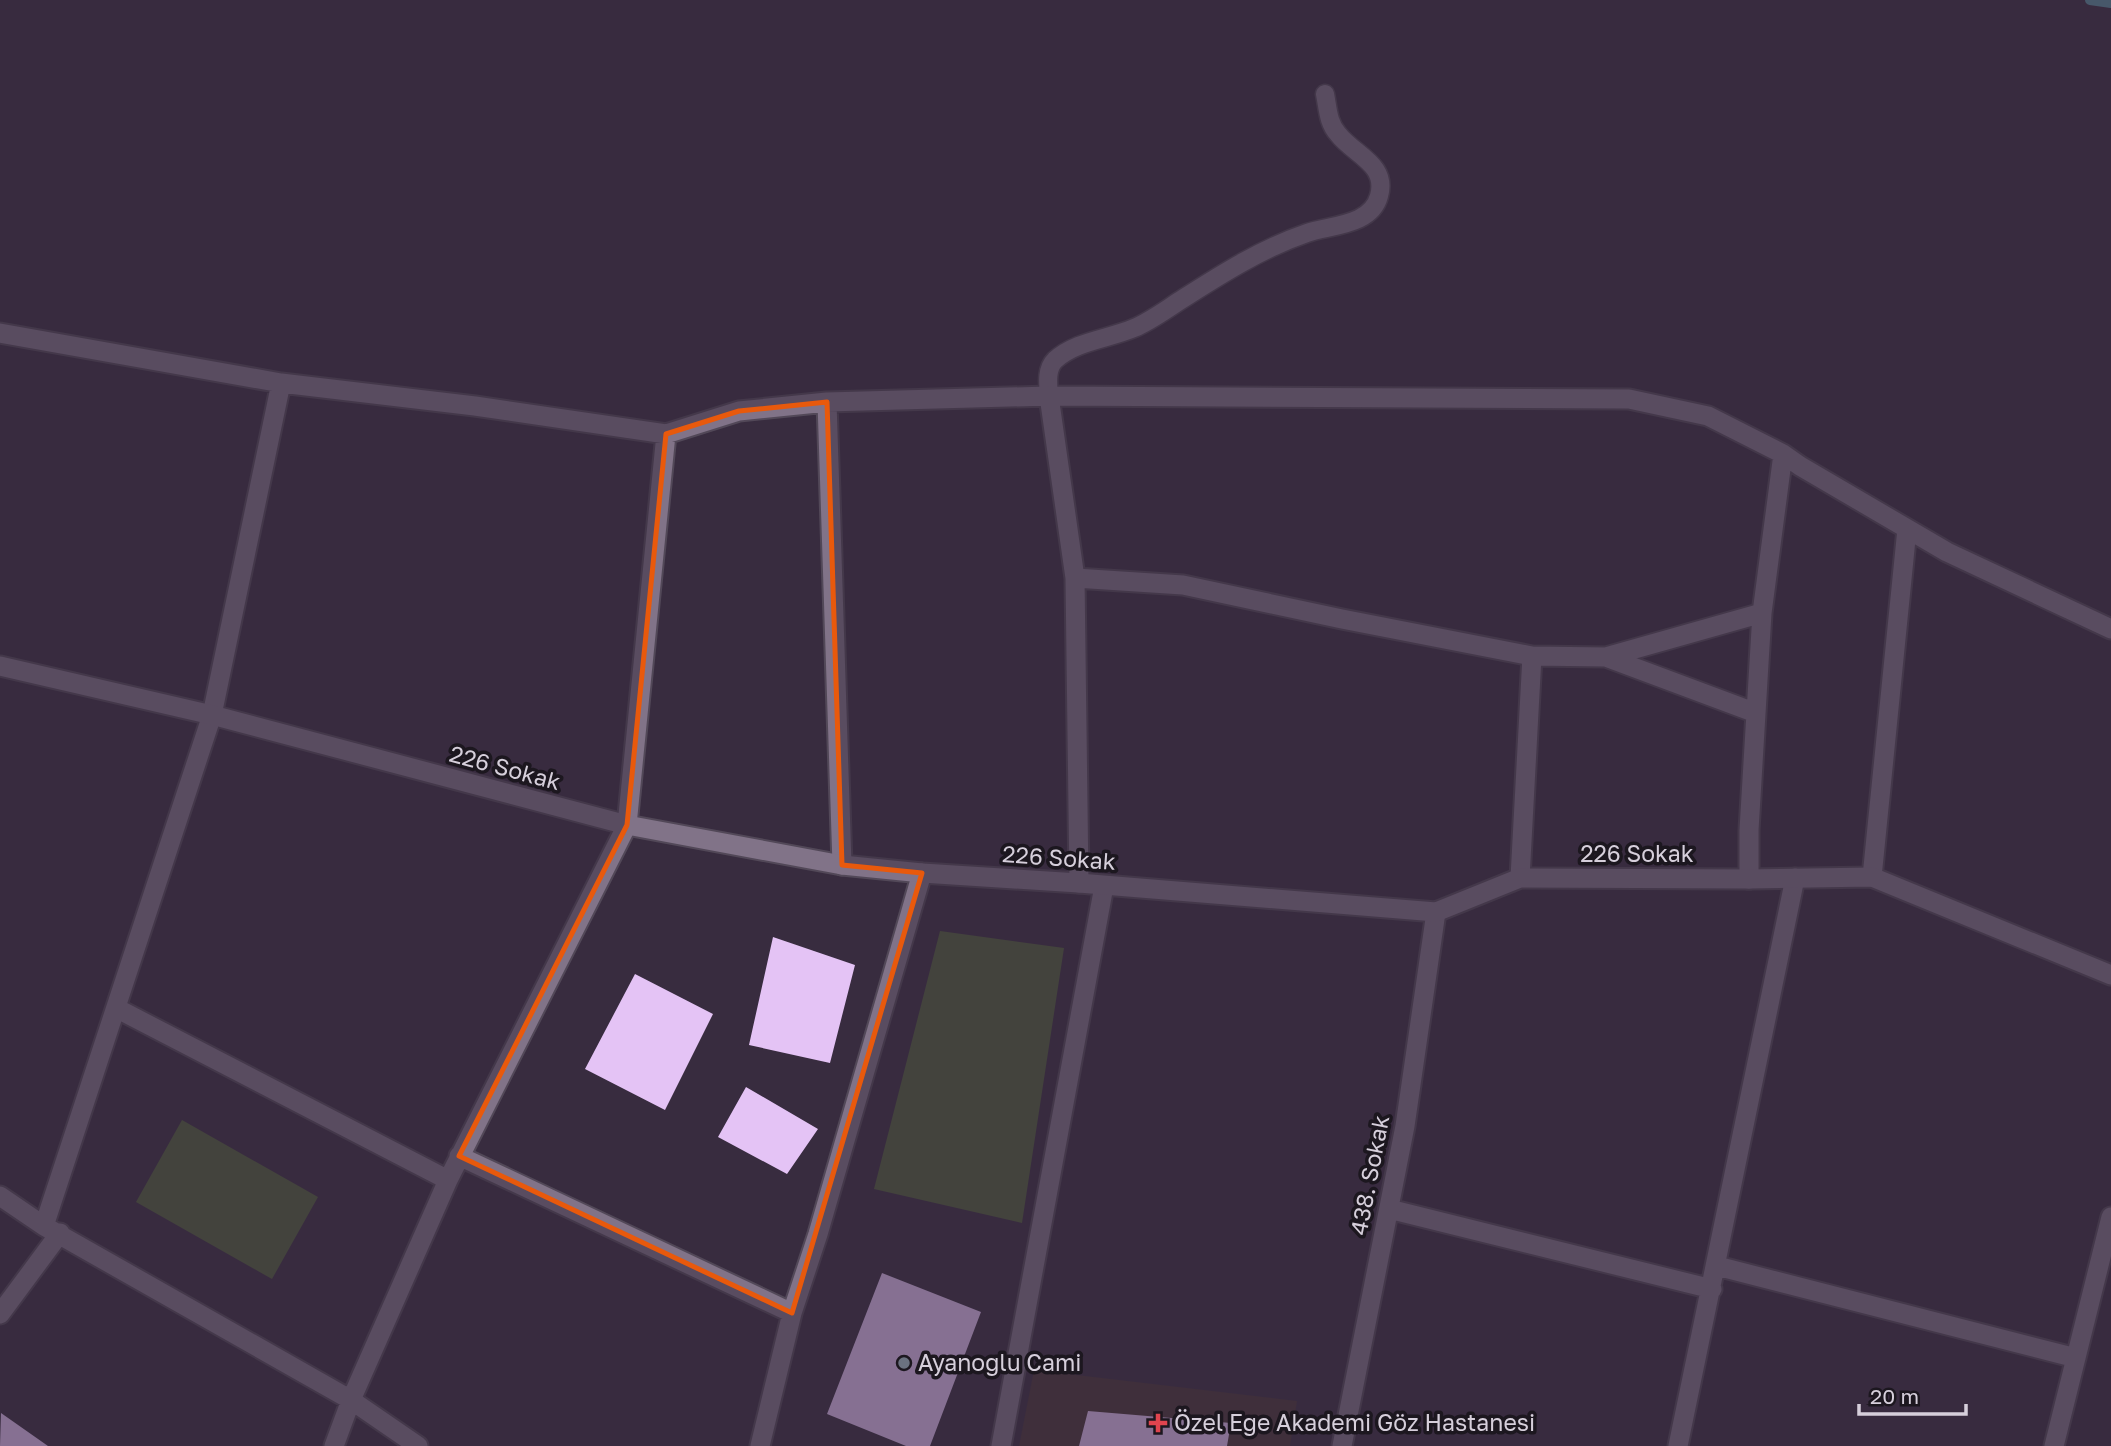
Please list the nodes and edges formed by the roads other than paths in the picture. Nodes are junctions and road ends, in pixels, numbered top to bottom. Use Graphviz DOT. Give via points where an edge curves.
graph roads {
  1 [pos="1325,94"];
  2 [pos="0,333"];
  3 [pos="281,383"];
  4 [pos="1049,396"];
  5 [pos="827,402"];
  6 [pos="666,434"];
  7 [pos="1783,454"];
  8 [pos="1907,529"];
  9 [pos="1075,578"];
  10 [pos="1762,613"];
  11 [pos="2111,629"];
  12 [pos="1532,656"];
  13 [pos="1606,657"];
  14 [pos="0,666"];
  15 [pos="1756,713"];
  16 [pos="212,715"];
  17 [pos="627,825"];
  18 [pos="842,865"];
  19 [pos="922,873"];
  20 [pos="1520,877"];
  21 [pos="1872,877"];
  22 [pos="1795,878"];
  23 [pos="1749,879"];
  24 [pos="1079,883"];
  25 [pos="1104,886"];
  26 [pos="1436,912"];
  27 [pos="2111,975"];
  28 [pos="116,1009"];
  29 [pos="459,1156"];
  30 [pos="448,1180"];
  31 [pos="0,1196"];
  32 [pos="1389,1209"];
  33 [pos="2111,1217"];
  34 [pos="52,1229"];
  35 [pos="1717,1266"];
  36 [pos="1712,1289"];
  37 [pos="792,1313"];
  38 [pos="0,1314"];
  39 [pos="2076,1358"];
  40 [pos="351,1400"];
  41 [pos="334,1446"];
  42 [pos="418,1446"];
  43 [pos="760,1446"];
  44 [pos="1001,1446"];
  45 [pos="1342,1446"];
  46 [pos="1678,1446"];
  47 [pos="2054,1446"];
  1 -- 4 [label="lane" via="1336,133 1370,162 1379,177 1379,199 1372,210 1307,233 1227,271 1135,328 1072,349 1050,367"];
  2 -- 3 [label="street"];
  3 -- 6 [label="street"];
  3 -- 16 [label="street"];
  4 -- 5 [label="street"];
  4 -- 7 [label="street" via="1629,399 1708,416"];
  4 -- 9 [label="street"];
  5 -- 6 [label="street" via="739,411"];
  5 -- 18 [label="street"];
  6 -- 17 [label="street"];
  7 -- 8 [label="street"];
  7 -- 10 [label="street"];
  8 -- 11 [label="street"];
  8 -- 21 [label="street"];
  9 -- 12 [label="street" via="1183,584"];
  9 -- 24 [label="street"];
  10 -- 13 [label="street"];
  10 -- 15 [label="street"];
  12 -- 13 [label="street"];
  12 -- 20 [label="street"];
  13 -- 15 [label="street"];
  14 -- 16 [label="street, 226 Sokak"];
  15 -- 23 [label="street"];
  16 -- 17 [label="street, 226 Sokak"];
  16 -- 28 [label="street"];
  17 -- 18 [label="street, 226 Sokak"];
  17 -- 29 [label="street"];
  18 -- 19 [label="street, 226 Sokak"];
  19 -- 24 [label="street, 226 Sokak"];
  19 -- 37 [label="street"];
  20 -- 23 [label="street, 226 Sokak"];
  20 -- 26 [label="street, 226 Sokak"];
  21 -- 22 [label="street, 226 Sokak"];
  21 -- 27 [label="street, 226 Sokak"];
  22 -- 23 [label="street, 226 Sokak"];
  22 -- 35 [label="street"];
  24 -- 25 [label="street, 226 Sokak"];
  25 -- 26 [label="street, 226 Sokak"];
  25 -- 44 [label="street"];
  26 -- 32 [label="street, 438. Sokak"];
  28 -- 30 [label="street"];
  28 -- 34 [label="street"];
  29 -- 30 [label="street"];
  29 -- 37 [label="street"];
  30 -- 40 [label="street"];
  31 -- 34 [label="street"];
  32 -- 36 [label="street"];
  32 -- 45 [label="street, 438. Sokak"];
  33 -- 39 [label="street"];
  34 -- 38 [label="street"];
  34 -- 40 [label="street"];
  35 -- 36 [label="street"];
  35 -- 39 [label="street"];
  36 -- 46 [label="street"];
  37 -- 43 [label="street"];
  39 -- 47 [label="street"];
  40 -- 41 [label="street"];
  40 -- 42 [label="street"];
}
